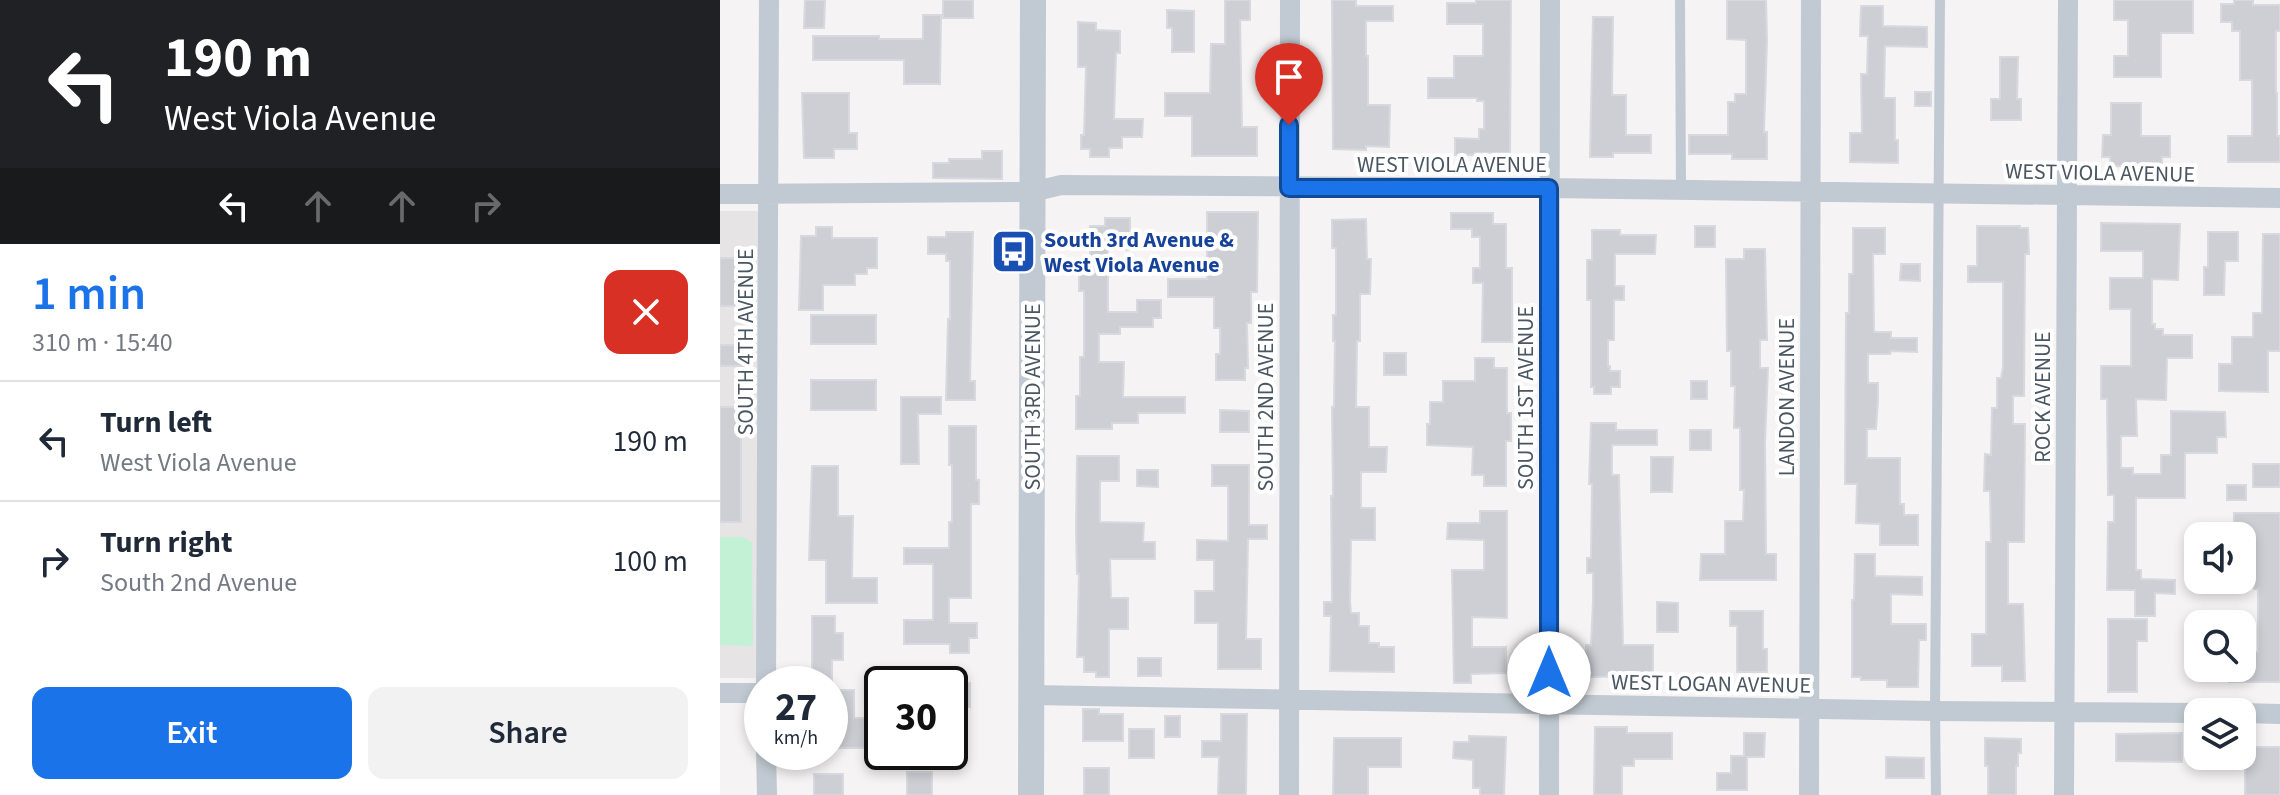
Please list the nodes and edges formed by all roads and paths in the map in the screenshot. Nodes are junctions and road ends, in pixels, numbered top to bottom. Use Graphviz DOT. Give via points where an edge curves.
graph roads {
  1 [pos="769,0"];
  2 [pos="1033,0"];
  3 [pos="1290,0"];
  4 [pos="1550,0"];
  5 [pos="1680,0"];
  6 [pos="1811,0"];
  7 [pos="1940,0"];
  8 [pos="2068,0"];
  9 [pos="1289,188"];
  10 [pos="1549,188"];
  11 [pos="1681,190"];
  12 [pos="1032,192"];
  13 [pos="1810,192"];
  14 [pos="720,194"];
  15 [pos="770,194"];
  16 [pos="1940,194"];
  17 [pos="2068,195"];
  18 [pos="2280,198"];
  19 [pos="766,666"];
  20 [pos="720,693"];
  21 [pos="744,693"];
  22 [pos="1032,695"];
  23 [pos="1288,699"];
  24 [pos="1549,703"];
  25 [pos="1810,709"];
  26 [pos="1935,711"];
  27 [pos="2064,713"];
  28 [pos="2184,713"];
  29 [pos="2256,713"];
  30 [pos="2280,714"];
  31 [pos="766,770"];
  32 [pos="767,795"];
  33 [pos="1031,795"];
  34 [pos="1289,795"];
  35 [pos="1549,795"];
  36 [pos="1809,795"];
  37 [pos="1936,795"];
  38 [pos="2064,795"];
  1 -- 15 [label="street, SOUTH 4TH AVENUE"];
  2 -- 12 [label="street, SOUTH 3RD AVENUE"];
  3 -- 9 [label="street, SOUTH 2ND AVENUE"];
  4 -- 10 [label="street, SOUTH 1ST AVENUE"];
  5 -- 11 [label="lane"];
  6 -- 13 [label="street, LANDON AVENUE"];
  7 -- 16 [label="lane"];
  8 -- 17 [label="street, ROCK AVENUE"];
  9 -- 10 [label="street, WEST VIOLA AVENUE"];
  9 -- 12 [label="street, WEST VIOLA AVENUE" via="1061,185"];
  9 -- 23 [label="street, SOUTH 2ND AVENUE"];
  10 -- 11 [label="street, WEST VIOLA AVENUE"];
  10 -- 24 [label="street, SOUTH 1ST AVENUE"];
  11 -- 13 [label="street, WEST VIOLA AVENUE"];
  12 -- 15 [label="street, WEST VIOLA AVENUE"];
  12 -- 22 [label="street, SOUTH 3RD AVENUE"];
  13 -- 16 [label="street, WEST VIOLA AVENUE"];
  13 -- 25 [label="street, LANDON AVENUE"];
  14 -- 15 [label="street, WEST VIOLA AVENUE"];
  15 -- 19 [label="street, SOUTH 4TH AVENUE"];
  16 -- 17 [label="street, WEST VIOLA AVENUE"];
  16 -- 26 [label="lane"];
  17 -- 18 [label="street, WEST VIOLA AVENUE"];
  17 -- 27 [label="street, ROCK AVENUE"];
  20 -- 21 [label="street"];
  22 -- 23 [label="street, WEST LOGAN AVENUE"];
  22 -- 33 [label="street, SOUTH 3RD AVENUE"];
  23 -- 24 [label="street, WEST LOGAN AVENUE"];
  23 -- 34 [label="street, SOUTH 2ND AVENUE"];
  24 -- 25 [label="street, WEST LOGAN AVENUE"];
  24 -- 35 [label="street, SOUTH 1ST AVENUE"];
  25 -- 26 [label="street, WEST LOGAN AVENUE"];
  25 -- 36 [label="street, LANDON AVENUE"];
  26 -- 27 [label="street, WEST LOGAN AVENUE"];
  26 -- 37 [label="lane"];
  27 -- 28 [label="street, WEST LOGAN AVENUE"];
  27 -- 38 [label="street, ROCK AVENUE"];
  29 -- 30 [label="street"];
  31 -- 32 [label="street"];
}
